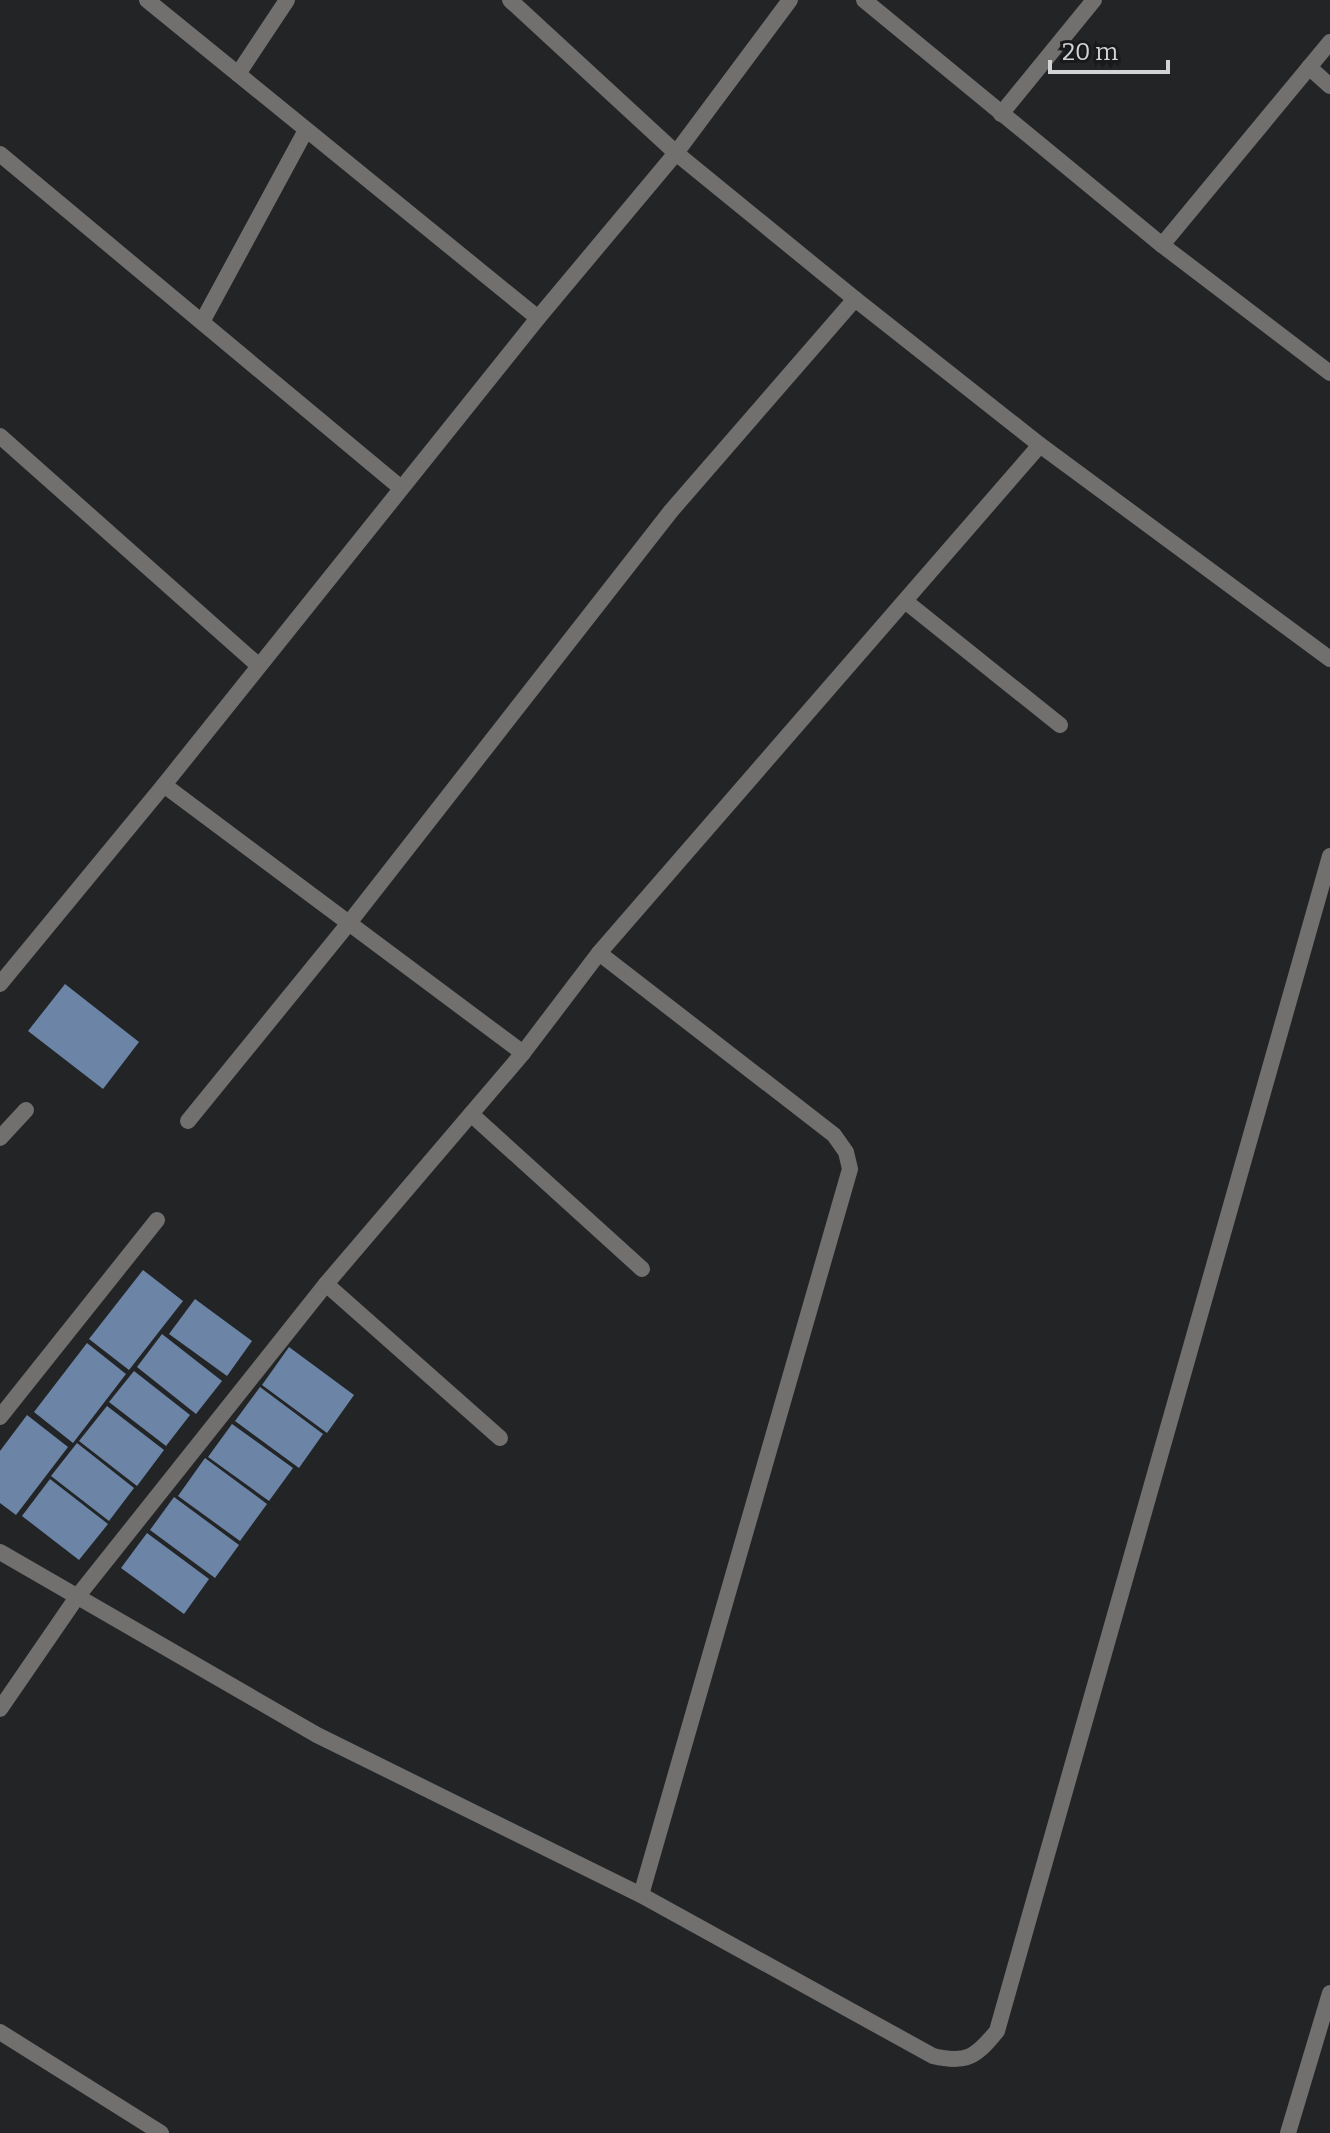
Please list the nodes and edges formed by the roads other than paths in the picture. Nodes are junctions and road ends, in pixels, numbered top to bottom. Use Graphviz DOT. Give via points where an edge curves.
graph roads {
  1 [pos="147,0"];
  2 [pos="287,0"];
  3 [pos="510,0"];
  4 [pos="790,0"];
  5 [pos="864,0"];
  6 [pos="1094,0"];
  7 [pos="1330,42"];
  8 [pos="1309,67"];
  9 [pos="238,74"];
  10 [pos="1330,86"];
  11 [pos="1001,114"];
  12 [pos="306,130"];
  13 [pos="676,153"];
  14 [pos="0,154"];
  15 [pos="1162,245"];
  16 [pos="855,299"];
  17 [pos="538,318"];
  18 [pos="202,322"];
  19 [pos="1330,373"];
  20 [pos="0,436"];
  21 [pos="1040,445"];
  22 [pos="401,488"];
  23 [pos="905,601"];
  24 [pos="1330,659"];
  25 [pos="259,666"];
  26 [pos="1060,725"];
  27 [pos="164,785"];
  28 [pos="1330,856"];
  29 [pos="349,923"];
  30 [pos="599,953"];
  31 [pos="0,984"];
  32 [pos="523,1053"];
  33 [pos="26,1110"];
  34 [pos="471,1114"];
  35 [pos="188,1121"];
  36 [pos="0,1138"];
  37 [pos="157,1220"];
  38 [pos="642,1269"];
  39 [pos="326,1284"];
  40 [pos="0,1417"];
  41 [pos="500,1438"];
  42 [pos="0,1552"];
  43 [pos="77,1597"];
  44 [pos="0,1709"];
  45 [pos="641,1895"];
  46 [pos="1330,1993"];
  47 [pos="0,2032"];
  48 [pos="161,2133"];
  49 [pos="1288,2133"];
  1 -- 9 [label="street"];
  2 -- 9 [label="street"];
  3 -- 13 [label="street"];
  4 -- 13 [label="street"];
  5 -- 11 [label="street"];
  6 -- 11 [label="street"];
  7 -- 8 [label="street"];
  8 -- 10 [label="street"];
  8 -- 15 [label="street"];
  9 -- 12 [label="street"];
  11 -- 15 [label="street"];
  12 -- 17 [label="street"];
  12 -- 18 [label="street"];
  13 -- 16 [label="street"];
  13 -- 17 [label="street"];
  14 -- 18 [label="street"];
  15 -- 19 [label="street"];
  16 -- 21 [label="street"];
  16 -- 29 [label="street" via="671,511"];
  17 -- 22 [label="street"];
  18 -- 22 [label="street"];
  20 -- 25 [label="street"];
  21 -- 23 [label="street"];
  21 -- 24 [label="street"];
  22 -- 25 [label="street"];
  23 -- 26 [label="street"];
  23 -- 30 [label="street"];
  25 -- 27 [label="street"];
  27 -- 29 [label="street"];
  27 -- 31 [label="street"];
  28 -- 45 [label="street" via="997,2031 981,2051 956,2062 933,2056"];
  29 -- 32 [label="street"];
  29 -- 35 [label="street"];
  30 -- 32 [label="street"];
  30 -- 45 [label="street" via="834,1135 850,1169"];
  32 -- 34 [label="street"];
  33 -- 36 [label="street"];
  34 -- 38 [label="street"];
  34 -- 39 [label="street"];
  37 -- 40 [label="street"];
  39 -- 41 [label="street"];
  39 -- 43 [label="street"];
  42 -- 43 [label="street"];
  43 -- 44 [label="street"];
  43 -- 45 [label="street" via="317,1735"];
  46 -- 49 [label="street"];
  47 -- 48 [label="street"];
}
